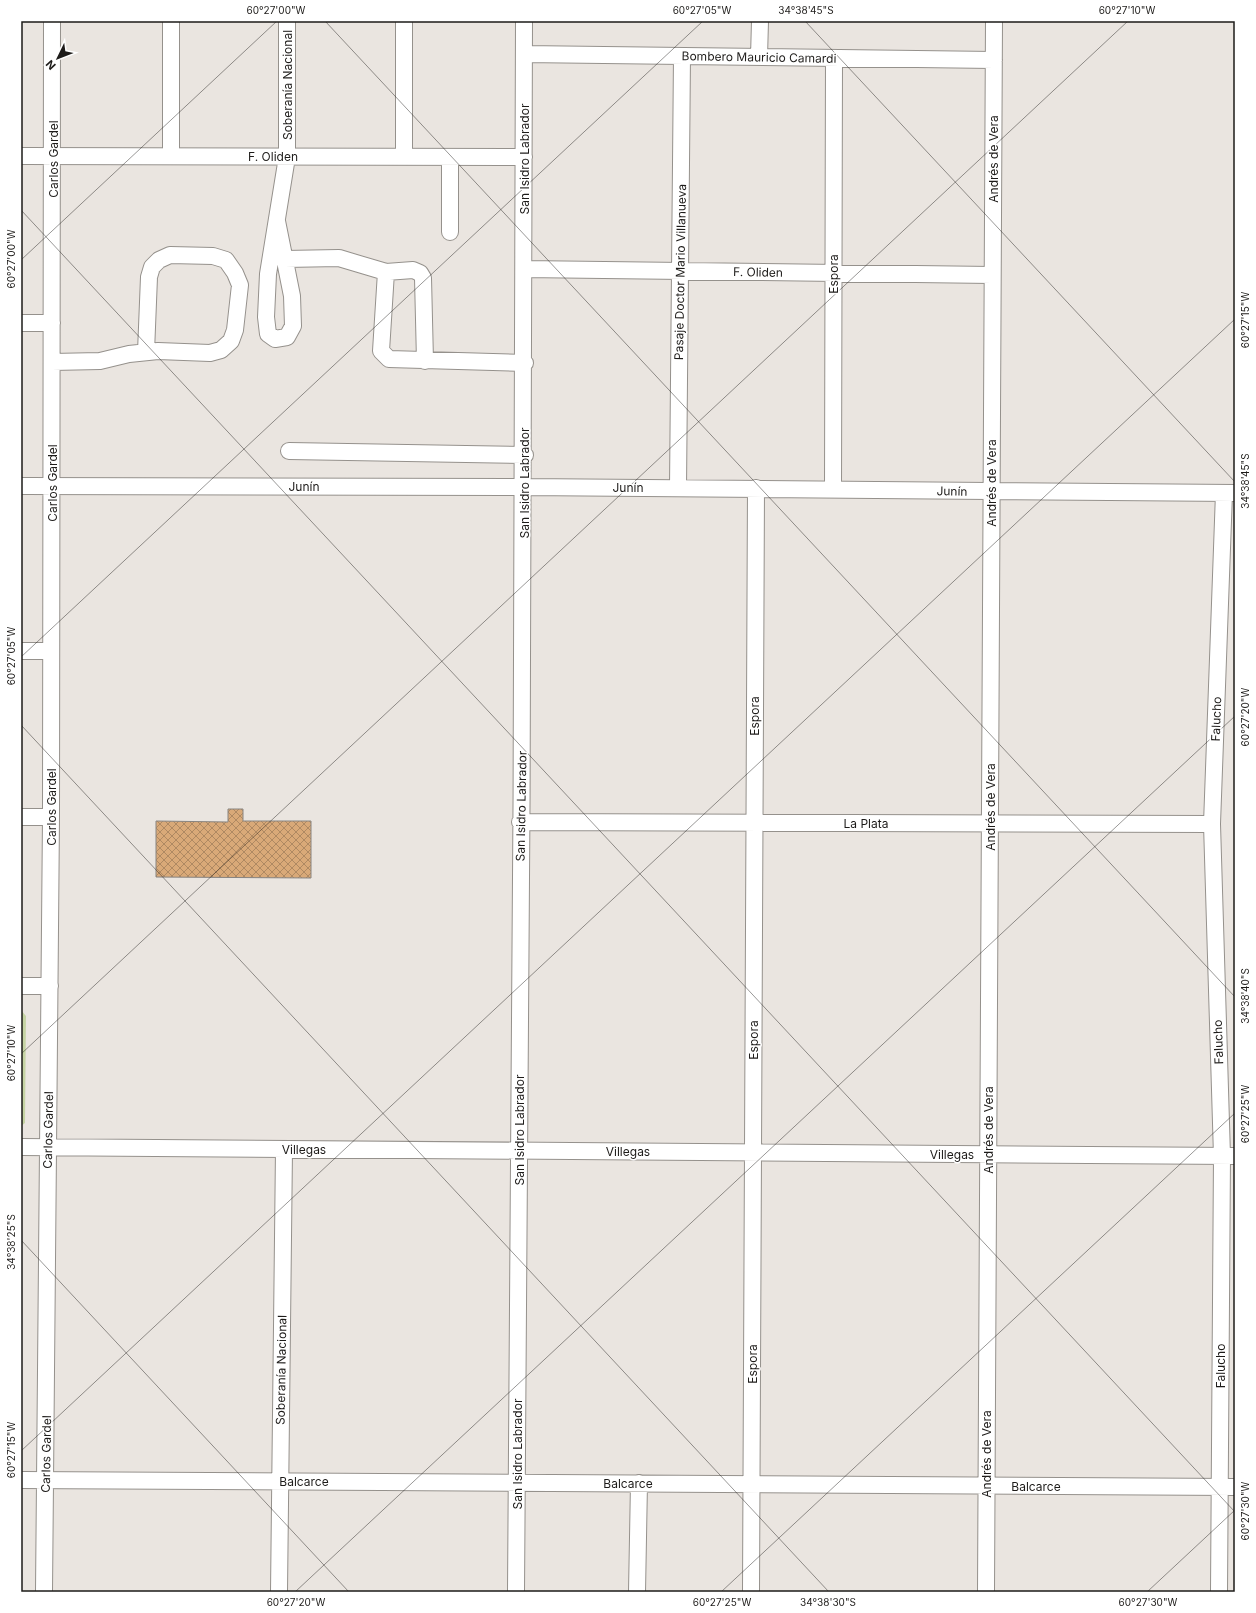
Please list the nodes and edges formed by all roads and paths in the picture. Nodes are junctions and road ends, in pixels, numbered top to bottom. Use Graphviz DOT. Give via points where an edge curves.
graph roads {
  1 [pos="52,21"];
  2 [pos="171,21"];
  3 [pos="287,21"];
  4 [pos="404,21"];
  5 [pos="524,21"];
  6 [pos="760,21"];
  7 [pos="994,21"];
  8 [pos="524,54"];
  9 [pos="682,56"];
  10 [pos="759,57"];
  11 [pos="834,58"];
  12 [pos="994,60"];
  13 [pos="21,156"];
  14 [pos="53,156"];
  15 [pos="171,156"];
  16 [pos="287,156"];
  17 [pos="404,157"];
  18 [pos="450,157"];
  19 [pos="524,157"];
  20 [pos="277,221"];
  21 [pos="450,232"];
  22 [pos="285,259"];
  23 [pos="524,269"];
  24 [pos="680,271"];
  25 [pos="386,272"];
  26 [pos="833,273"];
  27 [pos="992,275"];
  28 [pos="21,323"];
  29 [pos="52,323"];
  30 [pos="146,352"];
  31 [pos="425,361"];
  32 [pos="52,362"];
  33 [pos="525,363"];
  34 [pos="289,451"];
  35 [pos="525,454"];
  36 [pos="21,486"];
  37 [pos="52,486"];
  38 [pos="525,487"];
  39 [pos="678,488"];
  40 [pos="756,488"];
  41 [pos="833,489"];
  42 [pos="991,492"];
  43 [pos="1229,493"];
  44 [pos="21,651"];
  45 [pos="51,651"];
  46 [pos="21,817"];
  47 [pos="51,817"];
  48 [pos="520,822"];
  49 [pos="754,823"];
  50 [pos="990,824"];
  51 [pos="1212,824"];
  52 [pos="21,986"];
  53 [pos="50,986"];
  54 [pos="21,1147"];
  55 [pos="48,1147"];
  56 [pos="284,1149"];
  57 [pos="518,1151"];
  58 [pos="752,1152"];
  59 [pos="988,1154"];
  60 [pos="1228,1156"];
  61 [pos="21,1480"];
  62 [pos="45,1480"];
  63 [pos="280,1481"];
  64 [pos="516,1483"];
  65 [pos="639,1483"];
  66 [pos="751,1484"];
  67 [pos="986,1486"];
  68 [pos="1227,1487"];
  69 [pos="44,1592"];
  70 [pos="279,1592"];
  71 [pos="516,1592"];
  72 [pos="637,1592"];
  73 [pos="751,1592"];
  74 [pos="986,1592"];
  75 [pos="1219,1592"];
  1 -- 14 [label="street, Carlos Gardel"];
  2 -- 15 [label="street"];
  3 -- 16 [label="street, Soberanía Nacional"];
  4 -- 17 [label="street"];
  5 -- 8 [label="street, San Isidro Labrador"];
  6 -- 10 [label="street"];
  7 -- 12 [label="street, Andrés de Vera"];
  8 -- 9 [label="street, Bombero Mauricio Camardi"];
  8 -- 19 [label="street, San Isidro Labrador"];
  9 -- 10 [label="street, Bombero Mauricio Camardi"];
  9 -- 24 [label="street, Pasaje Doctor Mario Villanueva"];
  10 -- 11 [label="street, Bombero Mauricio Camardi"];
  11 -- 12 [label="street, Bombero Mauricio Camardi"];
  11 -- 26 [label="street, Espora"];
  12 -- 27 [label="street, Andrés de Vera"];
  13 -- 14 [label="street, F. Oliden"];
  14 -- 15 [label="street, F. Oliden"];
  14 -- 29 [label="street, Carlos Gardel"];
  15 -- 16 [label="street, F. Oliden"];
  16 -- 17 [label="street, F. Oliden"];
  16 -- 20 [label="street, Soberanía Nacional"];
  17 -- 18 [label="street, F. Oliden"];
  18 -- 19 [label="street, F. Oliden"];
  18 -- 21 [label="street"];
  19 -- 23 [label="street, San Isidro Labrador"];
  20 -- 22 [label="street, Soberanía Nacional"];
  20 -- 22 [label="street, Soberanía Nacional" via="268,274 266,318 268,334 275,339 287,337 293,326 292,296"];
  22 -- 25 [label="street" via="339,258"];
  23 -- 24 [label="street, F. Oliden"];
  23 -- 33 [label="street, San Isidro Labrador"];
  24 -- 26 [label="street, F. Oliden"];
  24 -- 39 [label="street, Pasaje Doctor Mario Villanueva"];
  25 -- 31 [label="street" via="413,270 420,273 423,278"];
  25 -- 31 [label="street" via="382,351 389,360"];
  26 -- 27 [label="street, F. Oliden"];
  26 -- 41 [label="street, Espora"];
  27 -- 42 [label="street, Andrés de Vera"];
  28 -- 29 [label="street"];
  29 -- 32 [label="street, Carlos Gardel"];
  30 -- 30 [label="street" via="158,350 210,353 220,350 231,341 235,330 240,285 226,260 213,256 170,255 152,267 149,276"];
  30 -- 32 [label="street" via="100,361"];
  31 -- 33 [label="street"];
  32 -- 37 [label="street, Carlos Gardel"];
  33 -- 35 [label="street, San Isidro Labrador"];
  34 -- 35 [label="street"];
  35 -- 38 [label="street, San Isidro Labrador"];
  36 -- 37 [label="street, Junín"];
  37 -- 38 [label="street, Junín"];
  37 -- 45 [label="street, Carlos Gardel"];
  38 -- 39 [label="street, Junín"];
  38 -- 48 [label="street, San Isidro Labrador"];
  39 -- 40 [label="street, Junín"];
  40 -- 41 [label="street, Junín"];
  40 -- 49 [label="street, Espora"];
  41 -- 42 [label="street, Junín"];
  42 -- 43 [label="street, Junín"];
  42 -- 50 [label="street, Andrés de Vera"];
  43 -- 51 [label="street, Falucho"];
  44 -- 45 [label="street"];
  45 -- 47 [label="street, Carlos Gardel"];
  46 -- 47 [label="street"];
  47 -- 53 [label="street, Carlos Gardel"];
  48 -- 49 [label="street, La Plata"];
  48 -- 57 [label="street, San Isidro Labrador"];
  49 -- 50 [label="street, La Plata"];
  49 -- 58 [label="street, Espora"];
  50 -- 51 [label="street, La Plata"];
  50 -- 59 [label="street, Andrés de Vera"];
  51 -- 60 [label="street, Falucho"];
  52 -- 53 [label="street"];
  53 -- 55 [label="street, Carlos Gardel"];
  54 -- 55 [label="street, Villegas"];
  55 -- 56 [label="street, Villegas"];
  55 -- 62 [label="street, Carlos Gardel"];
  56 -- 57 [label="street, Villegas"];
  56 -- 63 [label="street, Soberanía Nacional"];
  57 -- 58 [label="street, Villegas"];
  57 -- 64 [label="street, San Isidro Labrador"];
  58 -- 59 [label="street, Villegas"];
  58 -- 66 [label="street, Espora"];
  59 -- 60 [label="street, Villegas"];
  59 -- 67 [label="street, Andrés de Vera"];
  60 -- 68 [label="street, Falucho"];
  61 -- 62 [label="street, Balcarce"];
  62 -- 63 [label="street, Balcarce"];
  62 -- 69 [label="street, Carlos Gardel"];
  63 -- 64 [label="street, Balcarce"];
  63 -- 70 [label="street, Soberanía Nacional"];
  64 -- 65 [label="street, Balcarce"];
  64 -- 71 [label="street, San Isidro Labrador"];
  65 -- 66 [label="street, Balcarce"];
  65 -- 72 [label="street"];
  66 -- 67 [label="street, Balcarce"];
  66 -- 73 [label="street, Espora"];
  67 -- 68 [label="street, Balcarce"];
  67 -- 74 [label="street, Andrés de Vera"];
  68 -- 75 [label="street, Falucho"];
}
